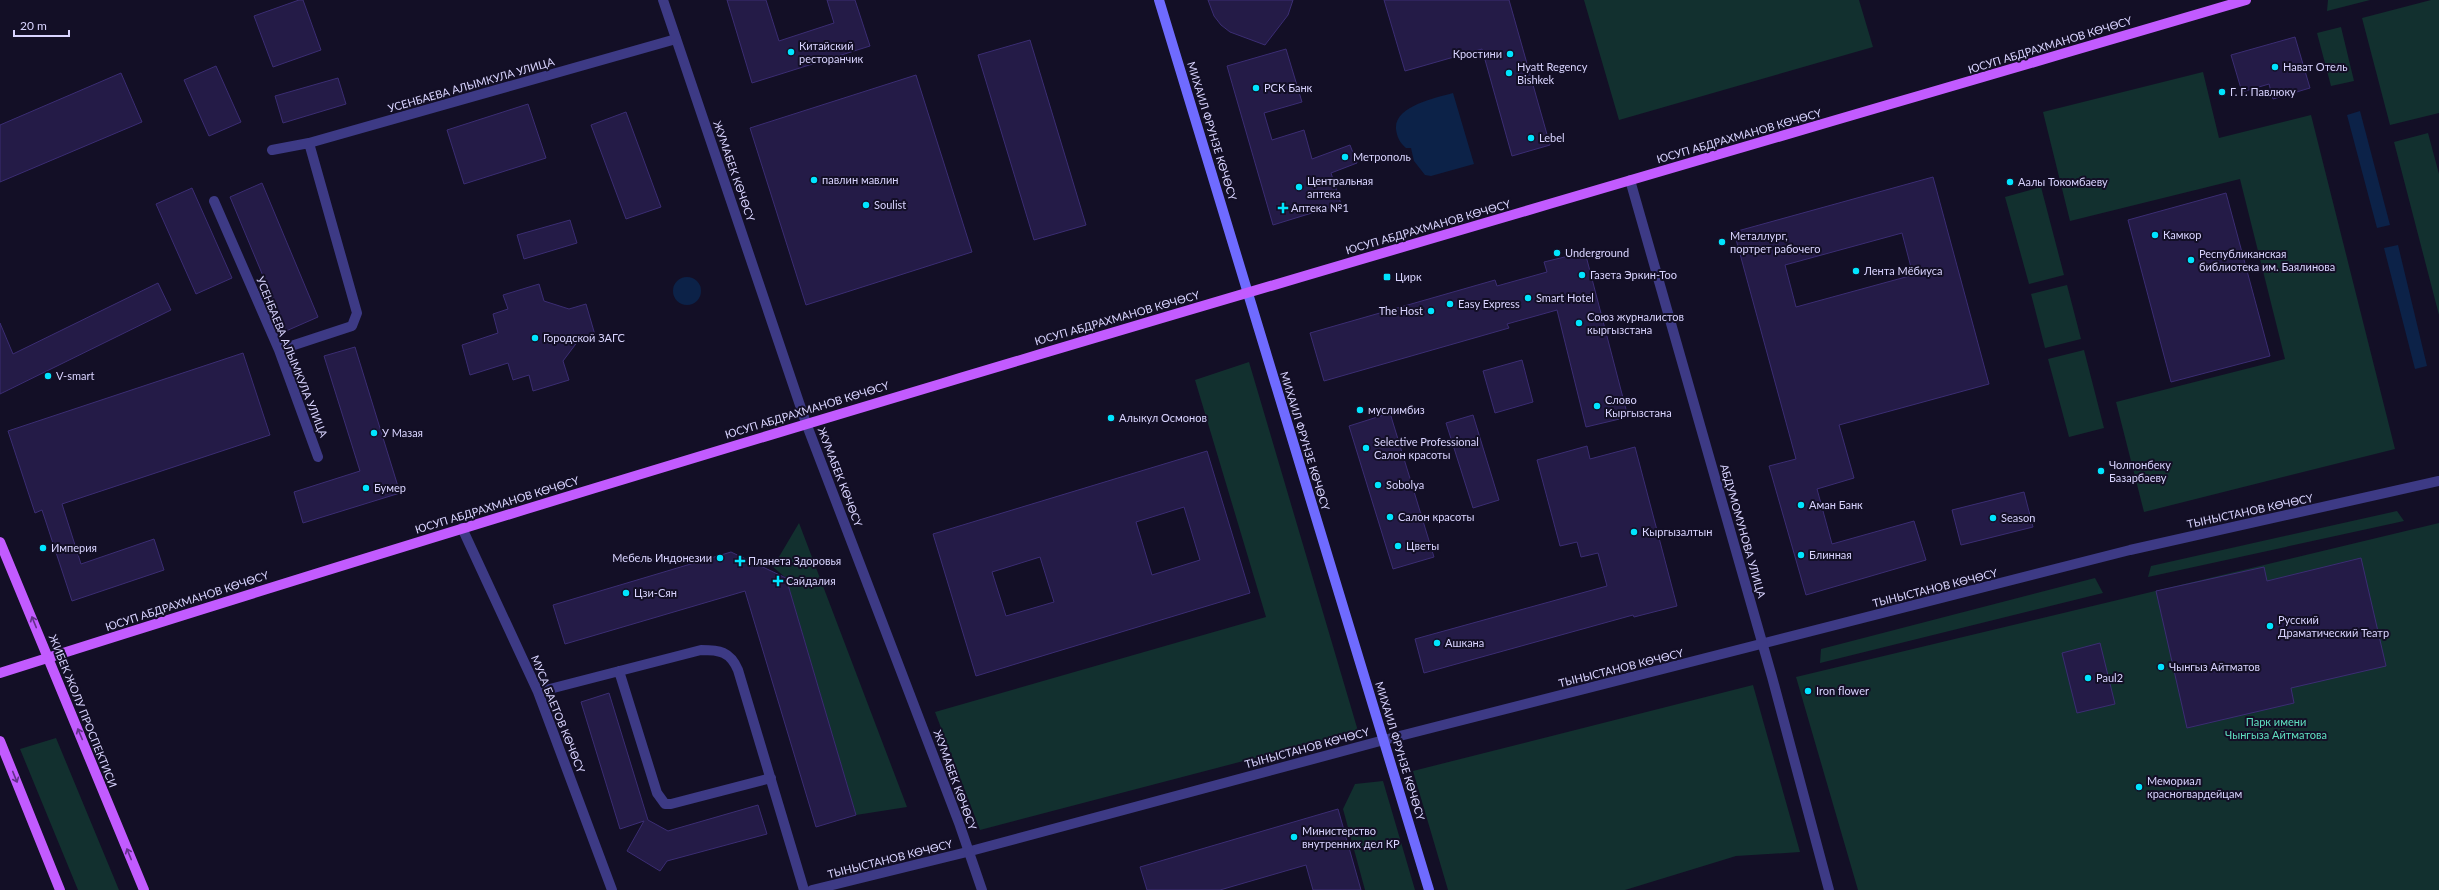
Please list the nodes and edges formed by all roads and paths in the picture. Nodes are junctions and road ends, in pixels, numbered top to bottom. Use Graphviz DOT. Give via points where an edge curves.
graph roads {
  1 [pos="663,0"];
  2 [pos="1159,0"];
  3 [pos="2246,0"];
  4 [pos="676,39"];
  5 [pos="309,143"];
  6 [pos="272,150"];
  7 [pos="1630,180"];
  8 [pos="214,200"];
  9 [pos="1249,292"];
  10 [pos="279,350"];
  11 [pos="806,423"];
  12 [pos="318,457"];
  13 [pos="2439,482"];
  14 [pos="462,528"];
  15 [pos="0,542"];
  16 [pos="1762,644"];
  17 [pos="48,658"];
  18 [pos="619,671"];
  19 [pos="0,673"];
  20 [pos="538,692"];
  21 [pos="1384,740"];
  22 [pos="0,741"];
  23 [pos="770,778"];
  24 [pos="968,852"];
  25 [pos="60,890"];
  26 [pos="144,890"];
  27 [pos="612,890"];
  28 [pos="804,890"];
  29 [pos="812,890"];
  30 [pos="982,890"];
  31 [pos="1429,890"];
  32 [pos="1829,890"];
  1 -- 4 [label="street, ЖУМАБЕК КӨЧӨСҮ"];
  2 -- 9 [label="main road, МИХАИЛ ФРУНЗЕ КӨЧӨСҮ"];
  3 -- 7 [label="main road, ЮСУП АБДРАХМАНОВ КӨЧӨСҮ"];
  4 -- 5 [label="street, УСЕНБАЕВА АЛЫМКУЛА УЛИЦА"];
  4 -- 11 [label="street, ЖУМАБЕК КӨЧӨСҮ"];
  5 -- 6 [label="street, УСЕНБАЕВА АЛЫМКУЛА УЛИЦА"];
  5 -- 10 [label="street" via="358,313 352,326"];
  7 -- 9 [label="main road, ЮСУП АБДРАХМАНОВ КӨЧӨСҮ"];
  7 -- 16 [label="street, АБДУМОМУНОВА УЛИЦА"];
  8 -- 10 [label="street, УСЕНБАЕВА АЛЫМКУЛА УЛИЦА"];
  9 -- 11 [label="main road, ЮСУП АБДРАХМАНОВ КӨЧӨСҮ"];
  9 -- 21 [label="main road, МИХАИЛ ФРУНЗЕ КӨЧӨСҮ"];
  10 -- 12 [label="street, УСЕНБАЕВА АЛЫМКУЛА УЛИЦА"];
  11 -- 14 [label="main road, ЮСУП АБДРАХМАНОВ КӨЧӨСҮ"];
  11 -- 24 [label="street, ЖУМАБЕК КӨЧӨСҮ"];
  13 -- 16 [label="street, ТЫНЫСТАНОВ КӨЧӨСҮ" via="2130,550"];
  14 -- 17 [label="main road, ЮСУП АБДРАХМАНОВ КӨЧӨСҮ"];
  14 -- 20 [label="street, МУСА БАЕТОВ КӨЧӨСҮ"];
  17 -- 15 [label="main road, ЖИБЕК ЖОЛУ ПРОСПЕКТИСИ, one-way"];
  16 -- 21 [label="street, ТЫНЫСТАНОВ КӨЧӨСҮ"];
  16 -- 32 [label="street, АБДУМОМУНОВА УЛИЦА"];
  17 -- 19 [label="main road, ЮСУП АБДРАХМАНОВ КӨЧӨСҮ"];
  26 -- 17 [label="main road, ЖИБЕК ЖОЛУ ПРОСПЕКТИСИ, one-way"];
  18 -- 20 [label="street"];
  18 -- 23 [label="street" via="701,650 718,650 728,654 734,659 738,670"];
  18 -- 23 [label="street" via="657,793 664,804"];
  20 -- 27 [label="street, МУСА БАЕТОВ КӨЧӨСҮ"];
  21 -- 24 [label="street, ТЫНЫСТАНОВ КӨЧӨСҮ"];
  21 -- 31 [label="main road, МИХАИЛ ФРУНЗЕ КӨЧӨСҮ"];
  22 -- 25 [label="main road, one-way"];
  23 -- 28 [label="street"];
  24 -- 29 [label="street, ТЫНЫСТАНОВ КӨЧӨСҮ"];
  24 -- 30 [label="street, ЖУМАБЕК КӨЧӨСҮ"];
}
